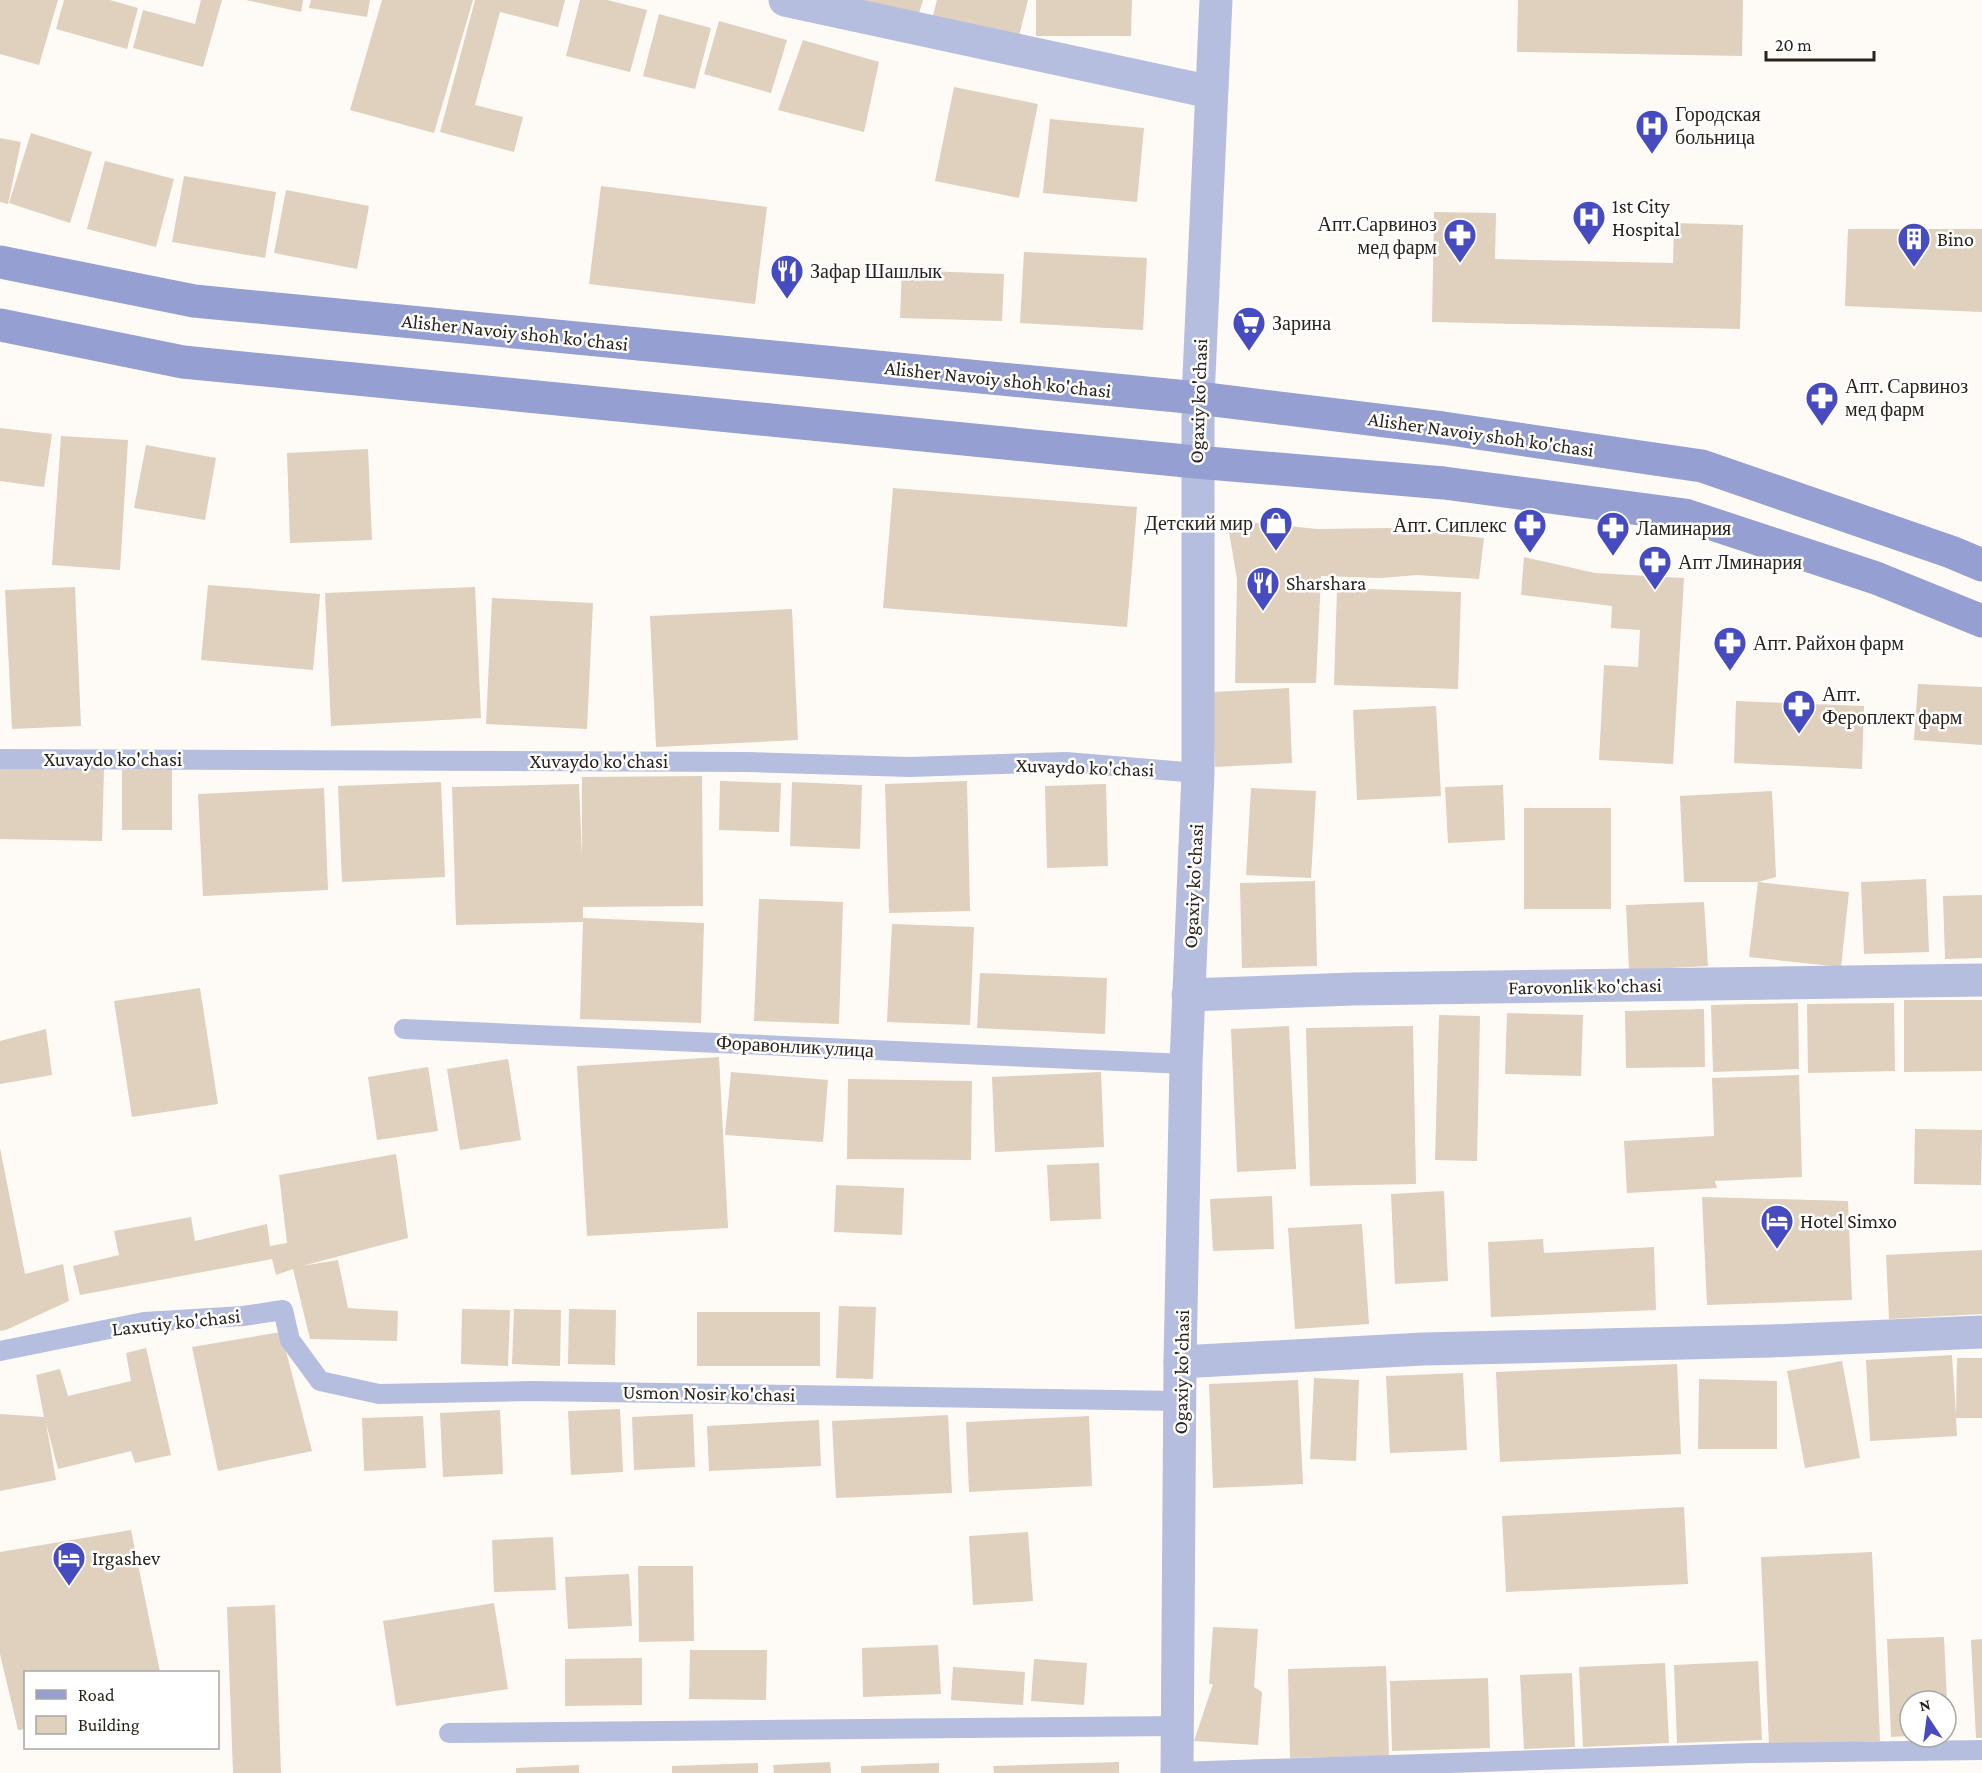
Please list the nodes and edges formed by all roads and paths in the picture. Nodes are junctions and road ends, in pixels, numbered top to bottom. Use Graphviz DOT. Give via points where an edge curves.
graph roads {
  1 [pos="785,0"];
  2 [pos="1216,0"];
  3 [pos="1211,92"];
  4 [pos="0,262"];
  5 [pos="0,325"];
  6 [pos="1197,398"];
  7 [pos="1196,462"];
  8 [pos="1982,565"];
  9 [pos="1982,621"];
  10 [pos="0,759"];
  11 [pos="1198,773"];
  12 [pos="1982,980"];
  13 [pos="1188,995"];
  14 [pos="404,1029"];
  15 [pos="1186,1064"];
  16 [pos="283,1310"];
  17 [pos="1982,1332"];
  18 [pos="0,1351"];
  19 [pos="1180,1362"];
  20 [pos="1180,1401"];
  21 [pos="1176,1726"];
  22 [pos="449,1733"];
  23 [pos="1982,1750"];
  24 [pos="1177,1773"];
  1 -- 3 [label="street"];
  2 -- 3 [label="street, Ogaxiy ko'chasi"];
  3 -- 6 [label="street, Ogaxiy ko'chasi"];
  4 -- 6 [label="main road, Alisher Navoiy shoh ko'chasi" via="194,301"];
  5 -- 7 [label="main road" via="183,362"];
  6 -- 7 [label="street, Ogaxiy ko'chasi"];
  6 -- 8 [label="main road, Alisher Navoiy shoh ko'chasi" via="1443,428 1702,466"];
  7 -- 9 [label="main road" via="1444,483 1685,515 1876,578"];
  7 -- 11 [label="street, Ogaxiy ko'chasi"];
  10 -- 11 [label="lane, Xuvaydo ko'chasi" via="747,762 909,768 1066,762"];
  11 -- 13 [label="street, Ogaxiy ko'chasi"];
  12 -- 13 [label="street, Farovonlik ko'chasi"];
  13 -- 15 [label="street, Ogaxiy ko'chasi"];
  14 -- 15 [label="lane, Форавонлик улица"];
  15 -- 19 [label="street, Ogaxiy ko'chasi"];
  16 -- 18 [label="lane, Laxutiy ko'chasi" via="144,1322"];
  16 -- 20 [label="lane, Usmon Nosir ko'chasi" via="290,1340 320,1381 379,1394 554,1391"];
  17 -- 19 [label="street" via="1423,1348"];
  19 -- 20 [label="street, Ogaxiy ko'chasi"];
  20 -- 21 [label="street, Ogaxiy ko'chasi"];
  21 -- 22 [label="lane"];
  21 -- 24 [label="street, Ogaxiy ko'chasi"];
  23 -- 24 [label="lane" via="1752,1753"];
}
